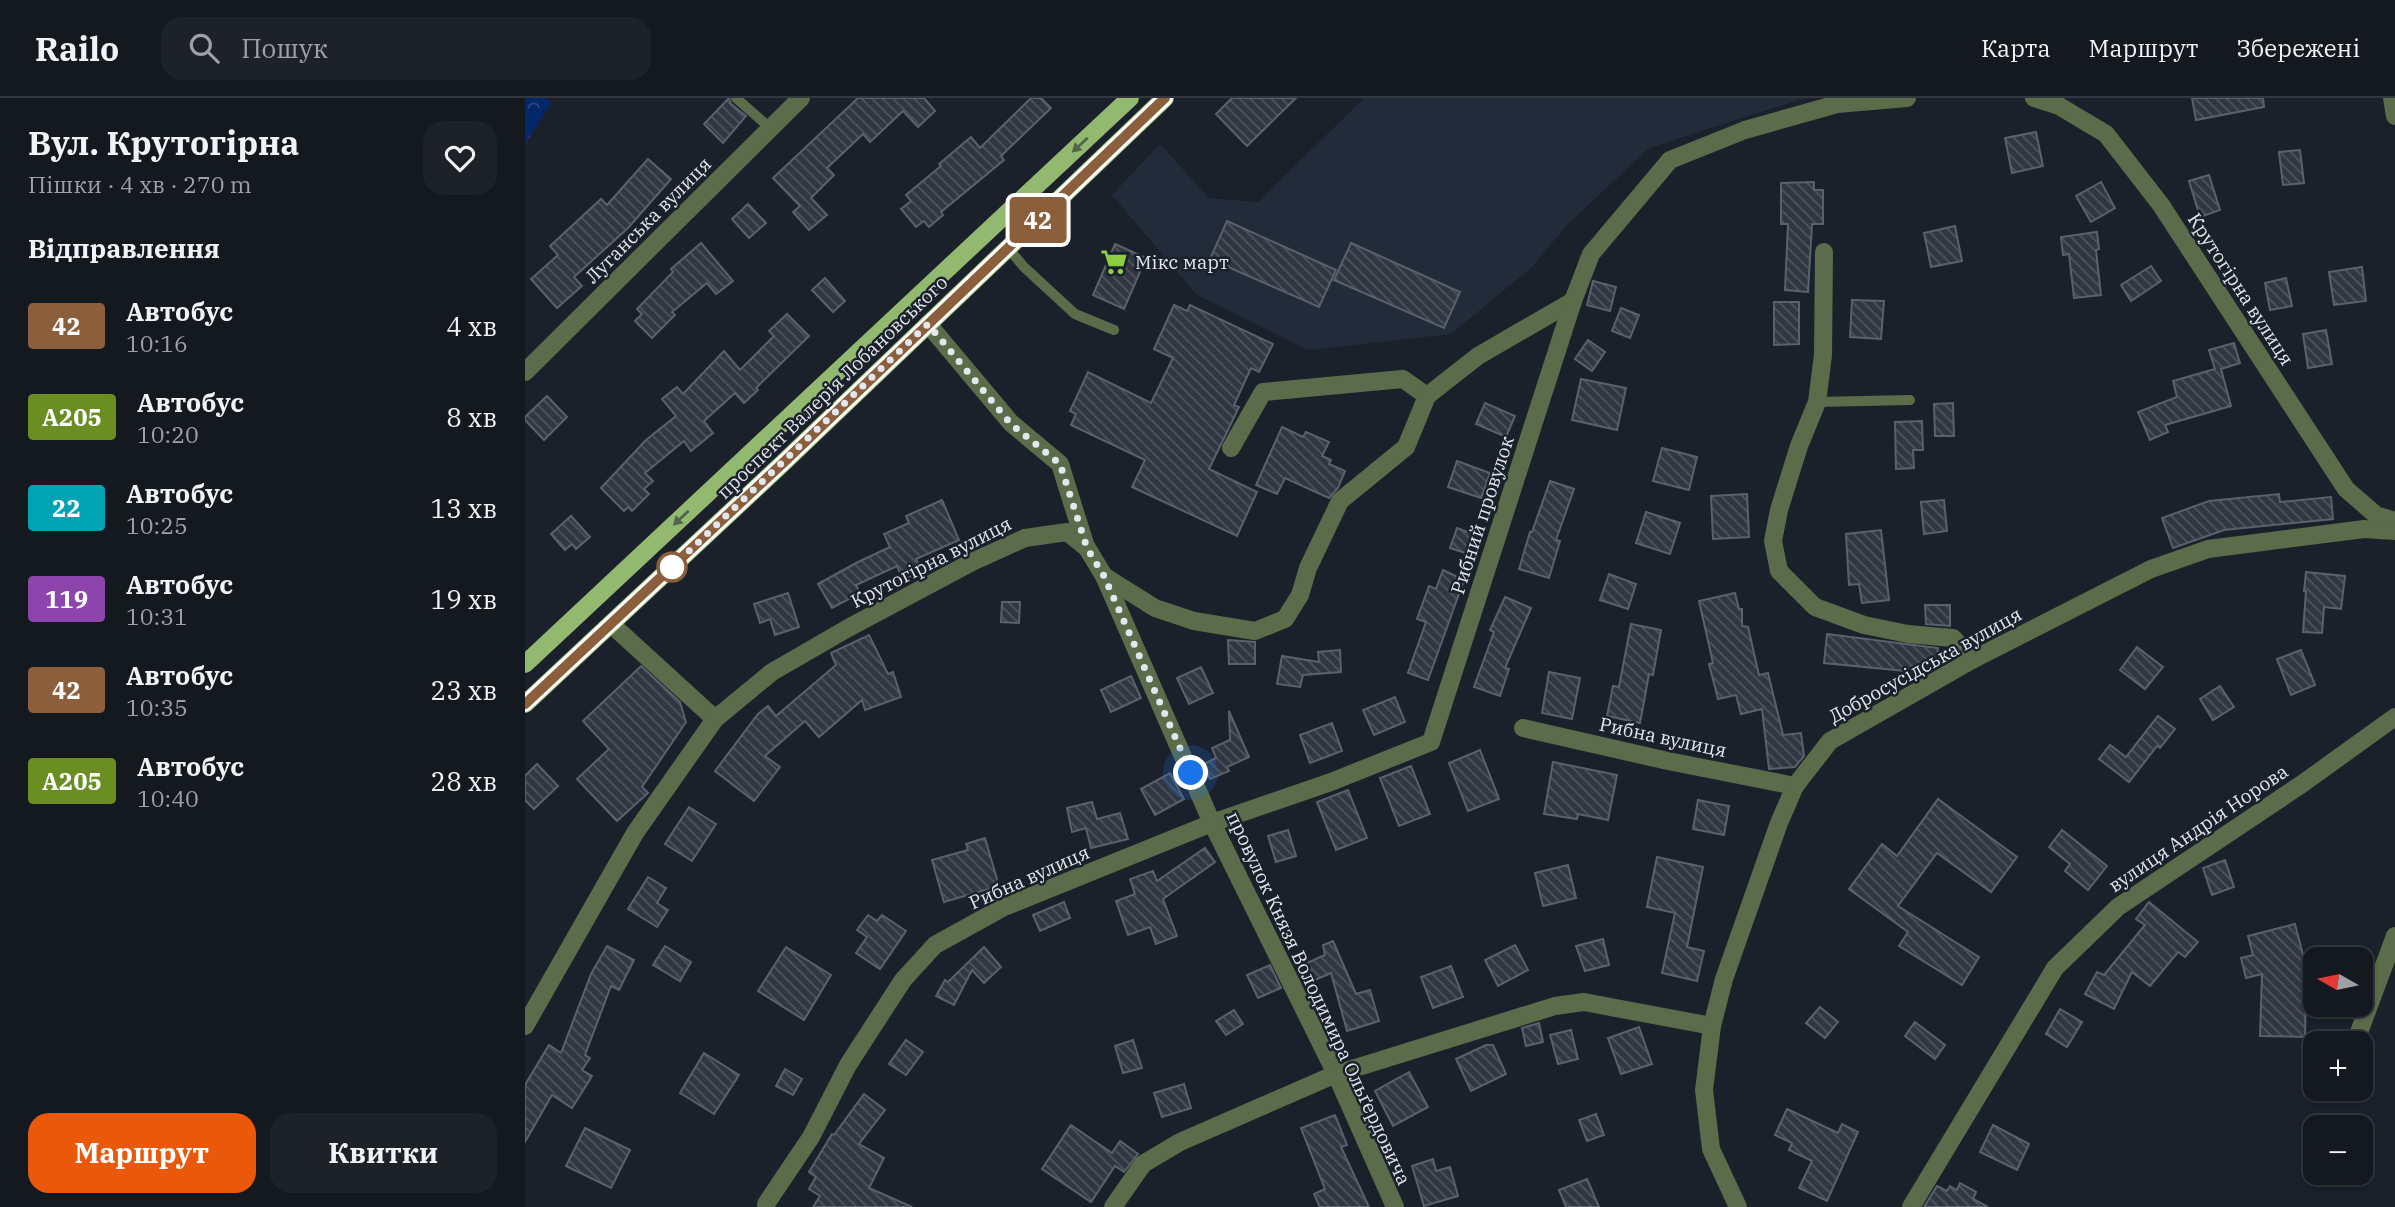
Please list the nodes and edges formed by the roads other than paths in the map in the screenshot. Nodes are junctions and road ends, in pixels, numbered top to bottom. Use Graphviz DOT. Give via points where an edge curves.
graph roads {
  1 [pos="736,98"];
  2 [pos="800,98"];
  3 [pos="1130,98"];
  4 [pos="1165,98"];
  5 [pos="1907,98"];
  6 [pos="2035,98"];
  7 [pos="2392,98"];
  8 [pos="2395,116"];
  9 [pos="770,128"];
  10 [pos="1008,248"];
  11 [pos="1824,252"];
  12 [pos="1573,302"];
  13 [pos="928,324"];
  14 [pos="1114,330"];
  15 [pos="525,372"];
  16 [pos="1427,396"];
  17 [pos="1910,400"];
  18 [pos="1817,402"];
  19 [pos="1231,448"];
  20 [pos="2395,521"];
  21 [pos="2395,531"];
  22 [pos="1087,548"];
  23 [pos="1104,576"];
  24 [pos="611,624"];
  25 [pos="1972,660"];
  26 [pos="525,664"];
  27 [pos="525,704"];
  28 [pos="2395,717"];
  29 [pos="715,719"];
  30 [pos="1523,728"];
  31 [pos="1431,742"];
  32 [pos="1795,786"];
  33 [pos="1212,822"];
  34 [pos="2395,936"];
  35 [pos="1712,1026"];
  36 [pos="525,1027"];
  37 [pos="2359,1031"];
  38 [pos="1336,1074"];
  39 [pos="763,1206"];
  40 [pos="1113,1207"];
  41 [pos="1395,1207"];
  42 [pos="1738,1207"];
  43 [pos="1911,1207"];
  1 -- 9 [label="lane"];
  2 -- 9 [label="street, Луганська вулиця"];
  3 -- 26 [label="main road, проспект Валерія Лобановського, one-way"];
  4 -- 10 [label="main road, проспект Валерія Лобановського"];
  5 -- 12 [label="street" via="1837,104 1745,130 1670,160 1591,254"];
  6 -- 20 [label="street, Крутогірна вулиця" via="2059,106 2106,134 2161,205 2346,489 2376,514"];
  7 -- 8 [label="street"];
  9 -- 15 [label="street, Луганська вулиця"];
  10 -- 13 [label="main road, проспект Валерія Лобановського"];
  10 -- 14 [label="lane" via="1075,314"];
  11 -- 18 [label="street" via="1823,355"];
  12 -- 16 [label="street" via="1478,356"];
  12 -- 31 [label="street, Рибний провулок"];
  13 -- 22 [label="street" via="1011,424 1060,464"];
  13 -- 24 [label="main road, проспект Валерія Лобановського"];
  16 -- 19 [label="street" via="1403,379 1263,393"];
  16 -- 23 [label="street" via="1406,447 1340,501 1300,596 1285,619 1255,631 1194,621 1156,608"];
  17 -- 18 [label="lane"];
  18 -- 25 [label="street" via="1779,510 1773,541 1779,571 1815,607 1864,625 1953,638"];
  21 -- 25 [label="street, Добросусідська вулиця" via="2364,529 2209,548 2151,569"];
  22 -- 23 [label="street"];
  22 -- 29 [label="street, Крутогірна вулиця" via="1067,532 1025,538 972,562 772,671"];
  23 -- 33 [label="street, провулок Князя Володимира Ольґердовича"];
  24 -- 27 [label="main road, проспект Валерія Лобановського"];
  24 -- 29 [label="street"];
  25 -- 32 [label="street, Добросусідська вулиця" via="1830,741"];
  28 -- 43 [label="street, вулиця Андрія Норова" via="2118,907 2055,968"];
  29 -- 36 [label="street, Крутогірна вулиця" via="635,834"];
  30 -- 32 [label="street, Рибна вулиця"];
  31 -- 33 [label="street, Рибна вулиця"];
  32 -- 35 [label="street, Добросусідська вулиця" via="1760,874"];
  33 -- 38 [label="street, провулок Князя Володимира Ольґердовича"];
  33 -- 39 [label="street, Рибна вулиця" via="1002,908 935,945 903,980 848,1065 811,1137"];
  34 -- 37 [label="street"];
  35 -- 38 [label="street" via="1584,1002 1555,1006"];
  35 -- 42 [label="street, Добросусідська вулиця" via="1704,1090 1710,1149"];
  38 -- 40 [label="street" via="1180,1142 1143,1164"];
  38 -- 41 [label="street, провулок Князя Володимира Ольґердовича"];
}
